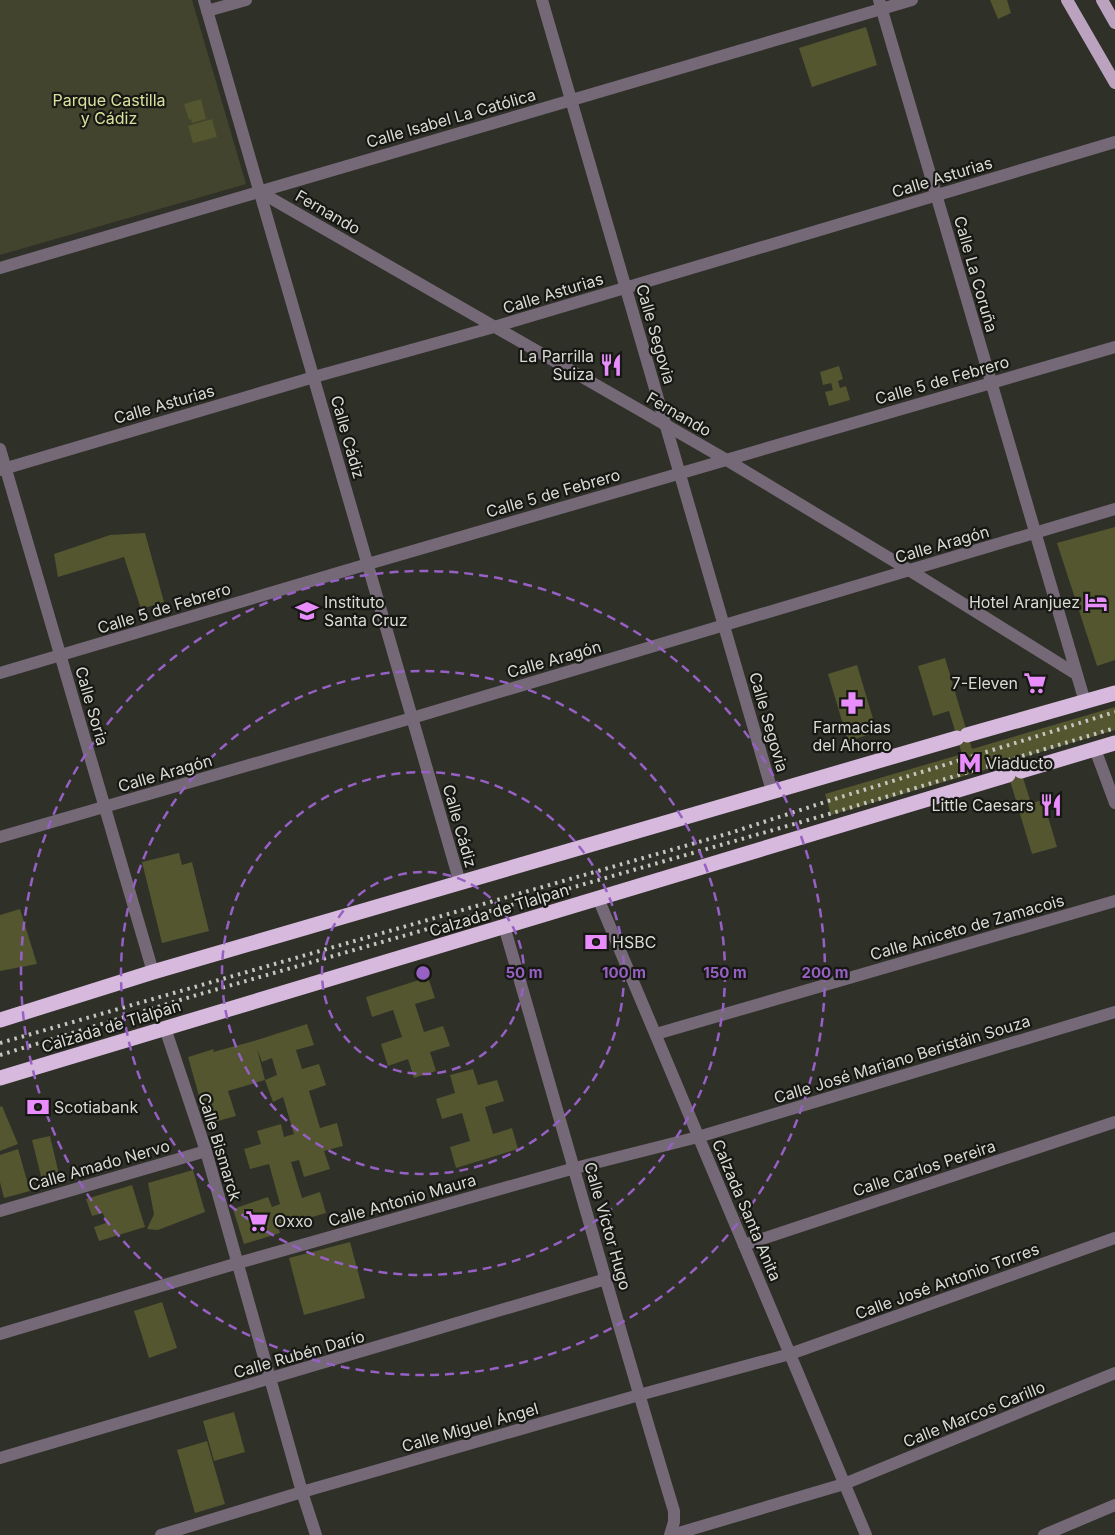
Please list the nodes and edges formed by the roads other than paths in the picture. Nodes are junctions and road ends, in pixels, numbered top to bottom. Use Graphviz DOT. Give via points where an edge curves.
graph roads {
  1 [pos="246,0"];
  2 [pos="542,0"];
  3 [pos="912,0"];
  4 [pos="1067,0"];
  5 [pos="1102,0"];
  6 [pos="881,4"];
  7 [pos="206,5"];
  8 [pos="1115,23"];
  9 [pos="1115,83"];
  10 [pos="571,100"];
  11 [pos="1115,142"];
  12 [pos="260,192"];
  13 [pos="936,196"];
  14 [pos="0,268"];
  15 [pos="626,288"];
  16 [pos="494,327"];
  17 [pos="1115,347"];
  18 [pos="314,377"];
  19 [pos="991,383"];
  20 [pos="666,426"];
  21 [pos="0,449"];
  22 [pos="725,459"];
  23 [pos="3,469"];
  24 [pos="680,473"];
  25 [pos="1115,509"];
  26 [pos="1035,534"];
  27 [pos="368,564"];
  28 [pos="908,570"];
  29 [pos="724,626"];
  30 [pos="60,656"];
  31 [pos="0,673"];
  32 [pos="1076,674"];
  33 [pos="1115,693"];
  34 [pos="1085,702"];
  35 [pos="412,718"];
  36 [pos="1115,743"];
  37 [pos="1095,749"];
  38 [pos="772,791"];
  39 [pos="1115,803"];
  40 [pos="104,807"];
  41 [pos="0,837"];
  42 [pos="460,883"];
  43 [pos="598,898"];
  44 [pos="1115,901"];
  45 [pos="504,926"];
  46 [pos="153,972"];
  47 [pos="1115,1012"];
  48 [pos="0,1020"];
  49 [pos="165,1028"];
  50 [pos="656,1034"];
  51 [pos="0,1078"];
  52 [pos="1115,1122"];
  53 [pos="698,1136"];
  54 [pos="206,1151"];
  55 [pos="575,1168"];
  56 [pos="0,1211"];
  57 [pos="1115,1238"];
  58 [pos="744,1245"];
  59 [pos="238,1264"];
  60 [pos="606,1279"];
  61 [pos="0,1334"];
  62 [pos="790,1354"];
  63 [pos="1115,1374"];
  64 [pos="270,1379"];
  65 [pos="639,1395"];
  66 [pos="0,1458"];
  67 [pos="844,1484"];
  68 [pos="302,1492"];
  69 [pos="1115,1505"];
  70 [pos="161,1535"];
  71 [pos="316,1535"];
  72 [pos="671,1535"];
  73 [pos="866,1535"];
  74 [pos="1044,1535"];
  1 -- 7 [label="street"];
  2 -- 10 [label="street, Calle Segovia"];
  3 -- 6 [label="street, Calle Isabel La Católica"];
  4 -- 9 [label="main road"];
  5 -- 8 [label="main road"];
  6 -- 10 [label="street, Calle Isabel La Católica"];
  6 -- 13 [label="street, Calle La Coruña"];
  7 -- 12 [label="street, Calle Cádiz"];
  10 -- 12 [label="street, Calle Isabel La Católica"];
  10 -- 15 [label="street, Calle Segovia"];
  11 -- 13 [label="street, Calle Asturias"];
  12 -- 14 [label="street, Calle Isabel La Católica"];
  12 -- 16 [label="street, Fernando"];
  12 -- 18 [label="street, Calle Cádiz"];
  13 -- 15 [label="street, Calle Asturias"];
  13 -- 19 [label="street, Calle La Coruña"];
  15 -- 16 [label="street, Calle Asturias"];
  15 -- 20 [label="street, Calle Segovia"];
  16 -- 18 [label="street, Calle Asturias"];
  16 -- 20 [label="street, Fernando"];
  17 -- 19 [label="street, Calle 5 de Febrero"];
  18 -- 23 [label="street, Calle Asturias"];
  18 -- 27 [label="street, Calle Cádiz"];
  19 -- 22 [label="street, Calle 5 de Febrero"];
  19 -- 26 [label="street, Calle La Coruña"];
  20 -- 22 [label="street, Fernando"];
  20 -- 24 [label="street, Calle Segovia"];
  21 -- 23 [label="street, Calle Soria"];
  22 -- 24 [label="street, Calle 5 de Febrero"];
  22 -- 28 [label="street, Fernando"];
  23 -- 30 [label="street, Calle Soria"];
  24 -- 27 [label="street, Calle 5 de Febrero"];
  24 -- 29 [label="street, Calle Segovia"];
  25 -- 26 [label="street, Calle Aragón"];
  26 -- 28 [label="street, Calle Aragón"];
  26 -- 32 [label="street, Calle La Coruña"];
  27 -- 30 [label="street, Calle 5 de Febrero"];
  27 -- 35 [label="street, Calle Cádiz"];
  28 -- 29 [label="street, Calle Aragón"];
  28 -- 32 [label="street, Fernando"];
  29 -- 35 [label="street, Calle Aragón"];
  29 -- 38 [label="street, Calle Segovia"];
  30 -- 31 [label="street, Calle 5 de Febrero"];
  30 -- 40 [label="street, Calle Soria"];
  32 -- 34 [label="street, Calle La Coruña"];
  33 -- 34 [label="highway"];
  34 -- 38 [label="highway"];
  35 -- 40 [label="street, Calle Aragón"];
  35 -- 42 [label="street, Calle Cádiz"];
  36 -- 37 [label="highway, Calzada de Tlalpan"];
  37 -- 39 [label="street"];
  37 -- 43 [label="highway, Calzada de Tlalpan"];
  38 -- 42 [label="highway"];
  40 -- 41 [label="street, Calle Aragón"];
  40 -- 46 [label="street, Calle Soria"];
  42 -- 46 [label="highway"];
  43 -- 45 [label="highway, Calzada de Tlalpan"];
  43 -- 50 [label="street, Calzada Santa Anita"];
  44 -- 50 [label="street, Calle Aniceto de Zamacois"];
  45 -- 49 [label="highway, Calzada de Tlalpan"];
  45 -- 55 [label="street, Calle Víctor Hugo"];
  46 -- 48 [label="highway"];
  47 -- 53 [label="street, Calle José Mariano Beristáin Souza"];
  49 -- 51 [label="highway, Calzada de Tlalpan"];
  49 -- 54 [label="street, Calle Bismarck"];
  50 -- 53 [label="street, Calzada Santa Anita"];
  52 -- 58 [label="street, Calle Carlos Pereira"];
  53 -- 55 [label="street, Calle Antonio Maura"];
  53 -- 58 [label="street, Calzada Santa Anita"];
  54 -- 56 [label="street, Calle Amado Nervo"];
  54 -- 59 [label="street, Calle Bismarck"];
  55 -- 59 [label="street, Calle Antonio Maura"];
  55 -- 60 [label="street, Calle Víctor Hugo"];
  57 -- 62 [label="street, Calle José Antonio Torres"];
  58 -- 62 [label="street, Calzada Santa Anita"];
  59 -- 61 [label="street, Calle Antonio Maura"];
  59 -- 64 [label="street, Calle Bismarck"];
  60 -- 64 [label="street, Calle Rubén Darío"];
  60 -- 65 [label="street, Calle Víctor Hugo"];
  62 -- 65 [label="street, Calle Miguel Ángel"];
  62 -- 67 [label="street, Calzada Santa Anita"];
  63 -- 67 [label="street, Calle Marcos Carillo"];
  64 -- 66 [label="street, Calle Rubén Darío"];
  64 -- 68 [label="street, Calle Bismarck"];
  65 -- 68 [label="street, Calle Miguel Ángel"];
  65 -- 72 [label="street, Calle Víctor Hugo" via="674,1511"];
  67 -- 72 [label="street, Calle Marcos Carillo"];
  67 -- 73 [label="street, Calzada Santa Anita"];
  68 -- 70 [label="street, Calle Miguel Ángel"];
  68 -- 71 [label="street, Calle Bismarck"];
  69 -- 74 [label="street"];
}
